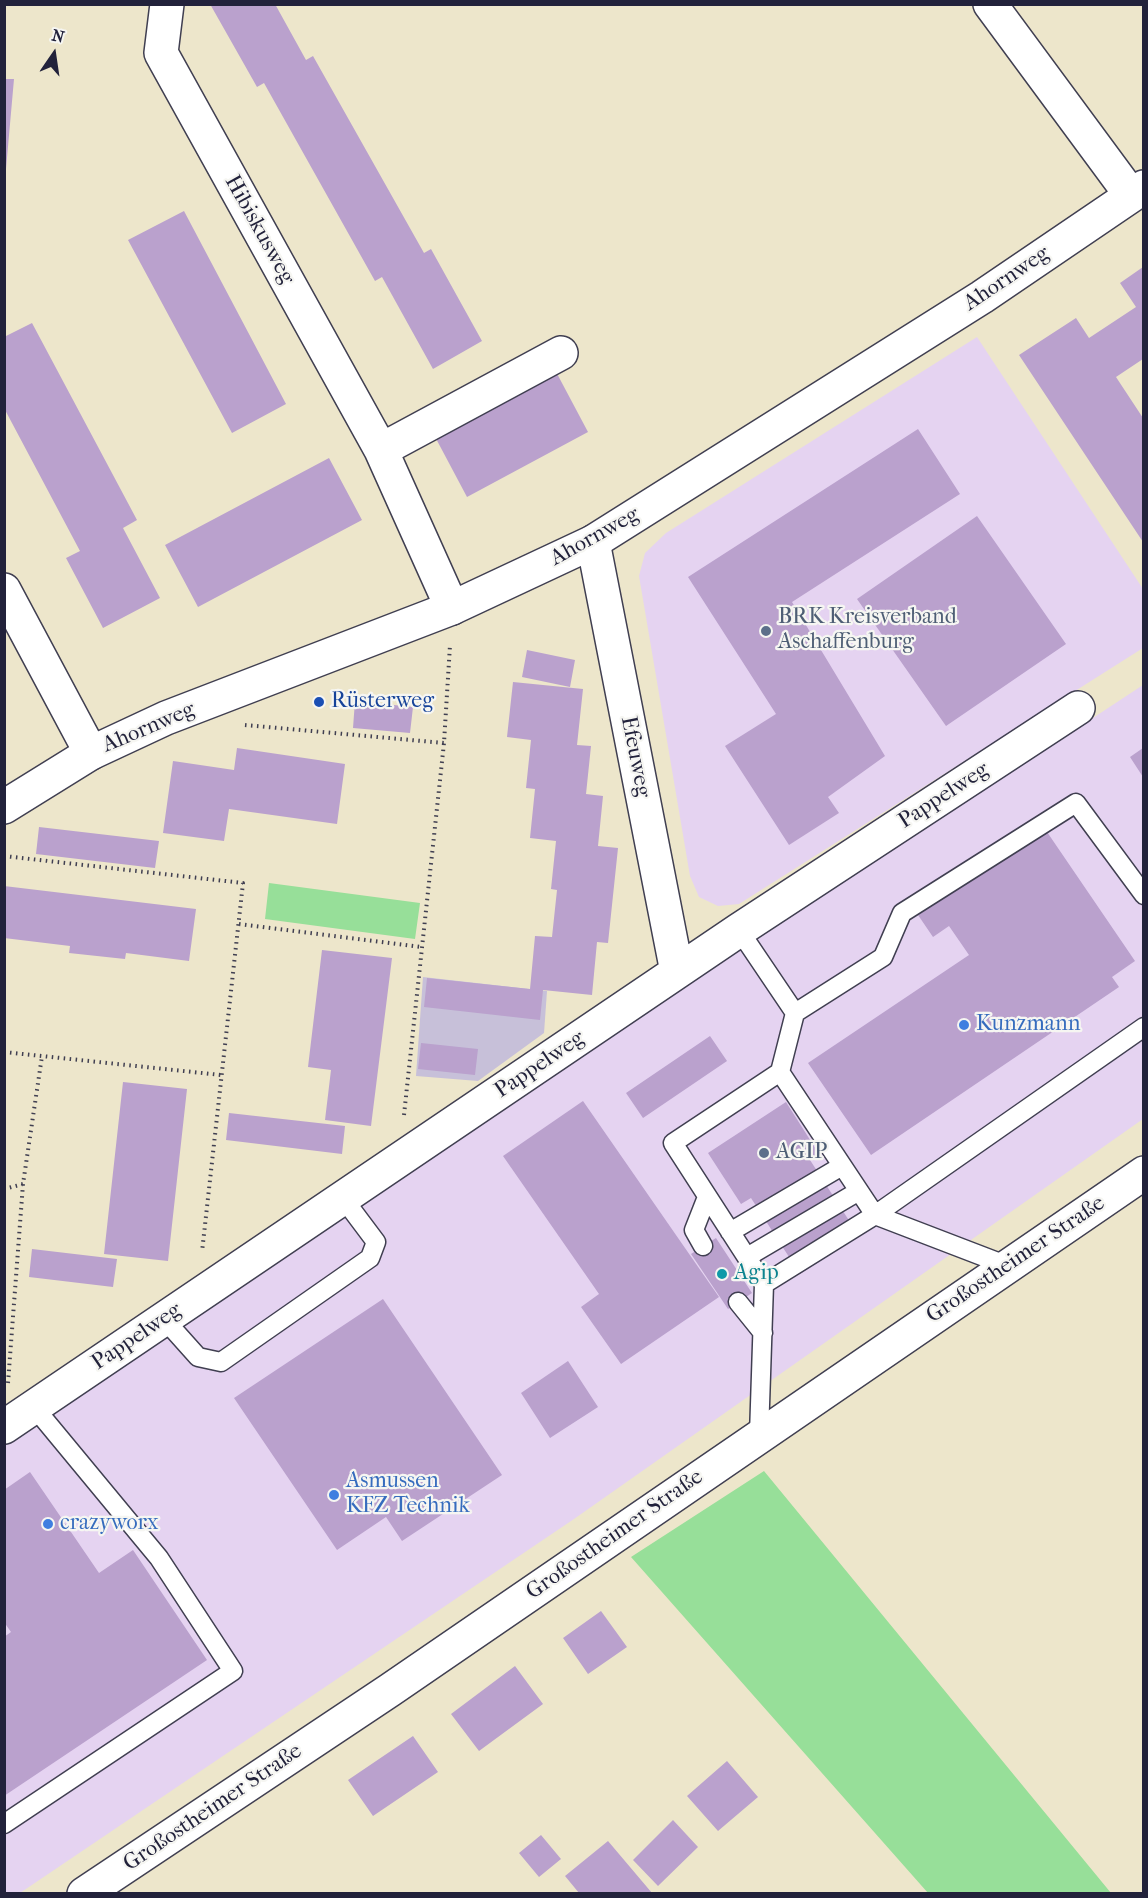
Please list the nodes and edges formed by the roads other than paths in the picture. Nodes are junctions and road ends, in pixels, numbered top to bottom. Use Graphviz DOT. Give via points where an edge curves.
graph roads {
  1 [pos="167,4"];
  2 [pos="990,4"];
  3 [pos="1137,191"];
  4 [pos="561,352"];
  5 [pos="381,450"];
  6 [pos="593,542"];
  7 [pos="4,590"];
  8 [pos="452,608"];
  9 [pos="1078,708"];
  10 [pos="91,753"];
  11 [pos="4,807"];
  12 [pos="1143,895"];
  13 [pos="739,930"];
  14 [pos="677,972"];
  15 [pos="795,1013"];
  16 [pos="1143,1027"];
  17 [pos="780,1072"];
  18 [pos="842,1166"];
  19 [pos="1143,1173"];
  20 [pos="859,1191"];
  21 [pos="707,1197"];
  22 [pos="343,1198"];
  23 [pos="875,1215"];
  24 [pos="730,1232"];
  25 [pos="704,1246"];
  26 [pos="747,1257"];
  27 [pos="1008,1266"];
  28 [pos="764,1284"];
  29 [pos="738,1302"];
  30 [pos="164,1319"];
  31 [pos="763,1334"];
  32 [pos="34,1407"];
  33 [pos="4,1427"];
  34 [pos="759,1435"];
  35 [pos="4,1824"];
  36 [pos="84,1893"];
  1 -- 5 [label="street, Hibiskusweg" via="161,53"];
  2 -- 3 [label="street"];
  3 -- 6 [label="street, Ahornweg" via="982,297"];
  4 -- 5 [label="street"];
  5 -- 8 [label="street, Hibiskusweg"];
  6 -- 8 [label="street, Ahornweg"];
  6 -- 14 [label="street, Efeuweg"];
  7 -- 10 [label="street"];
  8 -- 10 [label="street, Ahornweg" via="166,718"];
  9 -- 13 [label="street, Pappelweg"];
  10 -- 11 [label="street, Ahornweg"];
  12 -- 15 [label="lane" via="1076,803 902,913 883,957"];
  13 -- 14 [label="street, Pappelweg"];
  13 -- 15 [label="lane"];
  14 -- 22 [label="street, Pappelweg"];
  15 -- 17 [label="lane"];
  16 -- 23 [label="lane"];
  17 -- 18 [label="lane"];
  17 -- 21 [label="lane" via="673,1143"];
  18 -- 20 [label="lane"];
  18 -- 24 [label="lane"];
  19 -- 27 [label="street, Großostheimer Straße"];
  20 -- 23 [label="lane"];
  20 -- 26 [label="lane"];
  21 -- 24 [label="lane"];
  21 -- 25 [label="lane" via="694,1230"];
  22 -- 30 [label="street, Pappelweg"];
  22 -- 30 [label="lane" via="376,1242 370,1258 221,1362 198,1357"];
  23 -- 27 [label="lane"];
  23 -- 28 [label="lane"];
  24 -- 26 [label="lane"];
  26 -- 28 [label="lane"];
  27 -- 34 [label="street, Großostheimer Straße"];
  28 -- 31 [label="lane"];
  29 -- 31 [label="lane"];
  30 -- 32 [label="street, Pappelweg"];
  31 -- 34 [label="lane"];
  32 -- 33 [label="street, Pappelweg"];
  32 -- 35 [label="lane" via="159,1558 233,1671"];
  34 -- 36 [label="street, Großostheimer Straße" via="400,1683"];
}
